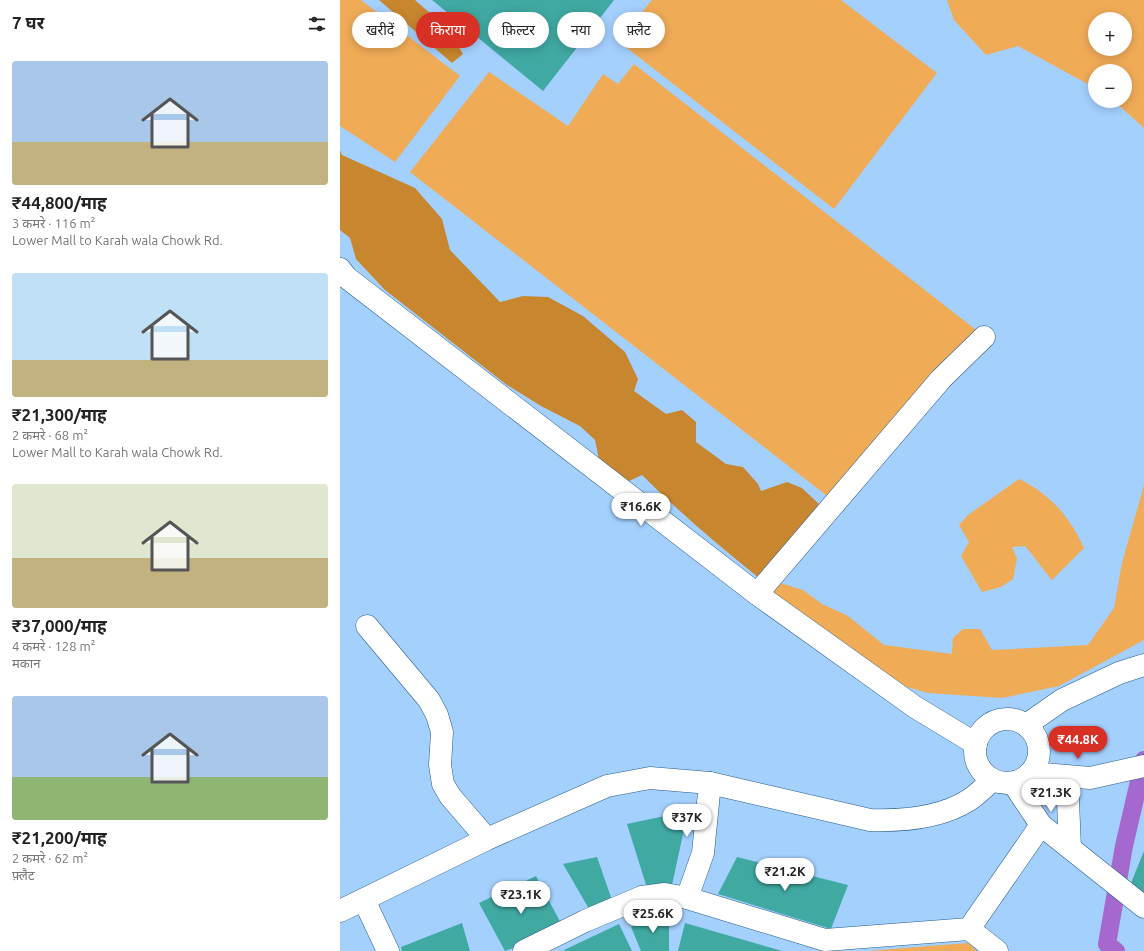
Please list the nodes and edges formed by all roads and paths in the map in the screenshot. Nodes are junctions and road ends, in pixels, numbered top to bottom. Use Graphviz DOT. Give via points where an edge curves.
graph roads {
  1 [pos="340,269"];
  2 [pos="984,337"];
  3 [pos="757,594"];
  4 [pos="367,626"];
  5 [pos="1144,665"];
  6 [pos="1026,725"];
  7 [pos="976,744"];
  8 [pos="1135,767"];
  9 [pos="1067,777"];
  10 [pos="1012,779"];
  11 [pos="710,784"];
  12 [pos="1040,825"];
  13 [pos="487,839"];
  14 [pos="1070,848"];
  15 [pos="687,898"];
  16 [pos="364,900"];
  17 [pos="1139,903"];
  18 [pos="340,911"];
  19 [pos="969,928"];
  20 [pos="822,945"];
  21 [pos="388,951"];
  22 [pos="524,951"];
  23 [pos="997,951"];
  1 -- 3 [label="street" via="346,277"];
  2 -- 3 [label="street" via="941,379"];
  3 -- 7 [label="street" via="915,708"];
  4 -- 13 [label="street" via="429,700 442,732 440,765 443,784 450,796"];
  5 -- 6 [label="street" via="1119,673 1062,700"];
  6 -- 7 [label="street" via="1016,720 996,721 986,726 979,734"];
  6 -- 10 [label="street" via="1033,733 1039,748 1037,764"];
  7 -- 10 [label="street" via="975,755 983,774"];
  8 -- 9 [label="street" via="1090,778"];
  9 -- 10 [label="street"];
  9 -- 14 [label="street"];
  10 -- 11 [label="street" via="950,809 894,821 870,820"];
  10 -- 12 [label="street"];
  11 -- 13 [label="street" via="650,778 607,786"];
  11 -- 15 [label="street" via="703,853"];
  12 -- 14 [label="street"];
  12 -- 19 [label="street"];
  13 -- 16 [label="street"];
  14 -- 17 [label="street"];
  15 -- 20 [label="street"];
  15 -- 22 [label="street" via="665,894 642,897"];
  16 -- 18 [label="street"];
  16 -- 21 [label="street"];
  19 -- 20 [label="street"];
  19 -- 23 [label="street"];
}
